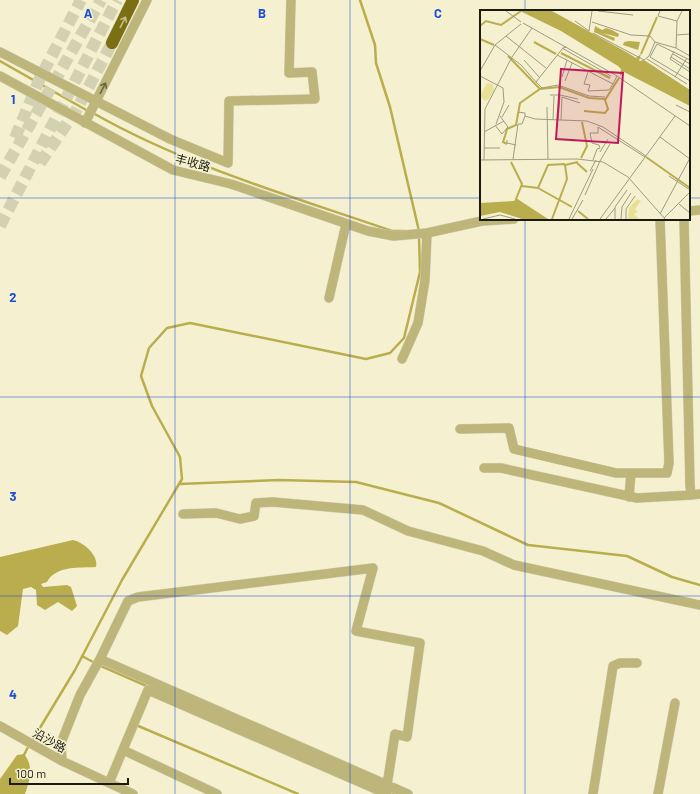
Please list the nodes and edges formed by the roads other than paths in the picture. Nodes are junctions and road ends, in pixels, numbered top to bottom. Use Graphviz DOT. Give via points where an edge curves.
graph roads {
  1 [pos="134,0"];
  2 [pos="147,0"];
  3 [pos="291,0"];
  4 [pos="112,43"];
  5 [pos="0,52"];
  6 [pos="0,76"];
  7 [pos="85,123"];
  8 [pos="498,220"];
  9 [pos="660,220"];
  10 [pos="684,220"];
  11 [pos="346,224"];
  12 [pos="427,233"];
  13 [pos="329,298"];
  14 [pos="402,359"];
  15 [pos="460,429"];
  16 [pos="484,468"];
  17 [pos="631,473"];
  18 [pos="696,494"];
  19 [pos="629,497"];
  20 [pos="183,514"];
  21 [pos="700,605"];
  22 [pos="100,659"];
  23 [pos="637,664"];
  24 [pos="675,703"];
  25 [pos="1,726"];
  26 [pos="123,750"];
  27 [pos="62,761"];
  28 [pos="109,783"];
  29 [pos="387,790"];
  30 [pos="133,794"];
  31 [pos="217,794"];
  32 [pos="408,794"];
  33 [pos="593,794"];
  34 [pos="658,794"];
  4 -- 1 [label="highway, one-way"];
  7 -- 2 [label="street, one-way"];
  3 -- 5 [label="street" via="289,73 312,72 314,99 229,101 228,163 170,139"];
  6 -- 7 [label="street, 丰收路"];
  7 -- 11 [label="street, 丰收路" via="173,170 231,184"];
  8 -- 12 [label="street, 丰收路"];
  9 -- 17 [label="street" via="669,463 667,473"];
  10 -- 18 [label="street"];
  11 -- 12 [label="street, 丰收路" via="394,236"];
  11 -- 13 [label="street"];
  12 -- 14 [label="street" via="425,280 418,323"];
  15 -- 17 [label="street" via="509,428 514,449 616,473"];
  16 -- 19 [label="street" via="501,468"];
  17 -- 19 [label="street"];
  18 -- 19 [label="street"];
  20 -- 21 [label="street" via="216,513 240,519 254,516 256,503 273,502 363,510 408,531 483,551 514,565"];
  22 -- 27 [label="street" via="80,695 61,743"];
  22 -- 29 [label="street"];
  22 -- 29 [label="street" via="128,601 138,597 373,568 356,631 420,643 407,738 395,734"];
  23 -- 33 [label="street" via="620,663 613,666"];
  24 -- 34 [label="street"];
  25 -- 27 [label="street, 沿沙路"];
  26 -- 28 [label="street"];
  26 -- 29 [label="street" via="148,690"];
  26 -- 31 [label="street"];
  27 -- 28 [label="street, 沿沙路"];
  28 -- 30 [label="street, 沿沙路"];
  29 -- 32 [label="street"];
}
